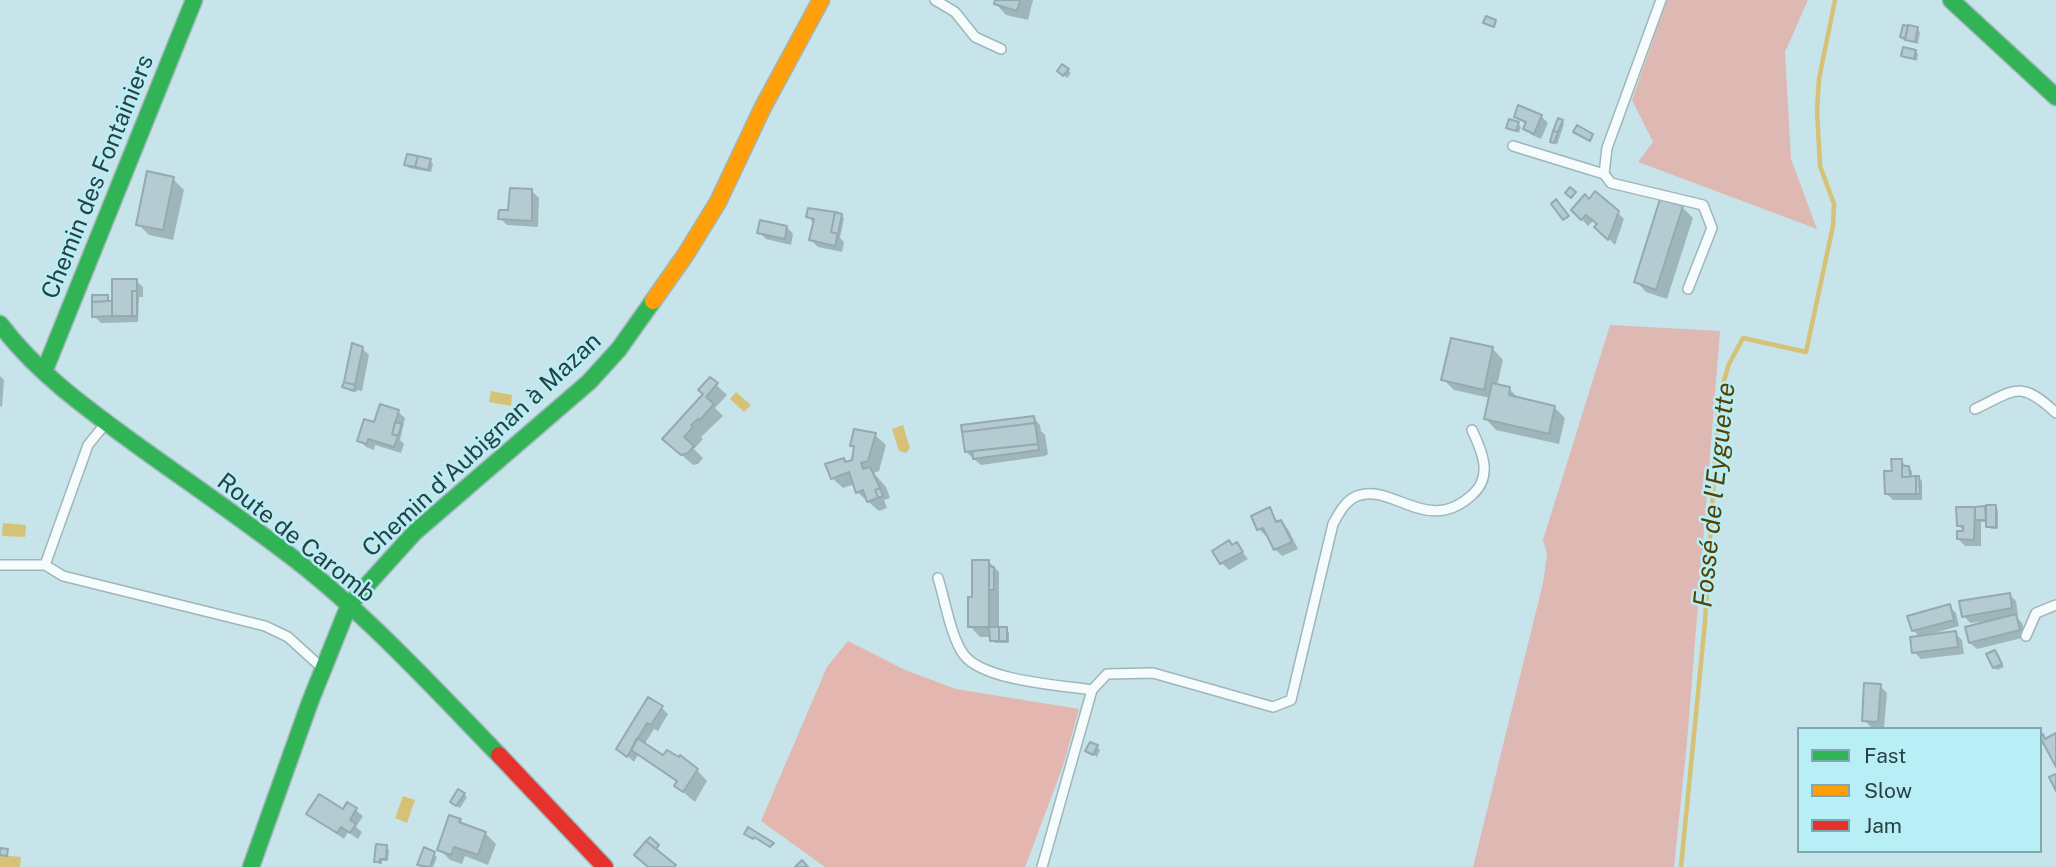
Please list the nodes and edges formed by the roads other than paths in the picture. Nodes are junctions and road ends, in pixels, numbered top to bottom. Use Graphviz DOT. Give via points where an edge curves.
graph roads {
  1 [pos="194,0"];
  2 [pos="821,0"];
  3 [pos="935,0"];
  4 [pos="1661,0"];
  5 [pos="1951,0"];
  6 [pos="1001,49"];
  7 [pos="2056,97"];
  8 [pos="1513,146"];
  9 [pos="1604,174"];
  10 [pos="1688,289"];
  11 [pos="0,324"];
  12 [pos="44,372"];
  13 [pos="1975,409"];
  14 [pos="2056,413"];
  15 [pos="106,423"];
  16 [pos="1472,430"];
  17 [pos="0,565"];
  18 [pos="45,565"];
  19 [pos="939,578"];
  20 [pos="349,604"];
  21 [pos="2056,605"];
  22 [pos="2026,636"];
  23 [pos="323,668"];
  24 [pos="1092,690"];
  25 [pos="251,867"];
  26 [pos="605,867"];
  27 [pos="1042,867"];
  1 -- 12 [label="street, Chemin des Fontainiers"];
  2 -- 20 [label="street, Chemin d'Aubignan à Mazan" via="718,202 619,349 589,382 415,532"];
  3 -- 6 [label="lane" via="955,12 975,37"];
  4 -- 9 [label="lane" via="1607,148"];
  5 -- 7 [label="street"];
  8 -- 9 [label="lane"];
  9 -- 10 [label="lane" via="1611,183 1703,205 1712,228"];
  11 -- 12 [label="street, Route de Caromb"];
  12 -- 15 [label="street, Route de Caromb"];
  13 -- 14 [label="lane" via="2014,390 2024,390"];
  15 -- 18 [label="lane" via="88,445"];
  15 -- 20 [label="street, Route de Caromb"];
  16 -- 24 [label="lane" via="1485,474 1477,491 1460,507 1427,511 1378,495 1359,495 1344,506 1333,524 1291,700 1273,707 1153,673 1107,674"];
  17 -- 18 [label="lane"];
  18 -- 23 [label="lane" via="63,576 265,626 288,637"];
  19 -- 24 [label="lane" via="964,656 992,675"];
  20 -- 23 [label="street, Chemin d'Aubignan à Mazan"];
  20 -- 26 [label="street, Route de Caromb"];
  21 -- 22 [label="lane" via="2036,613"];
  23 -- 25 [label="street, Chemin d'Aubignan à Mazan"];
  24 -- 27 [label="lane"];
}
